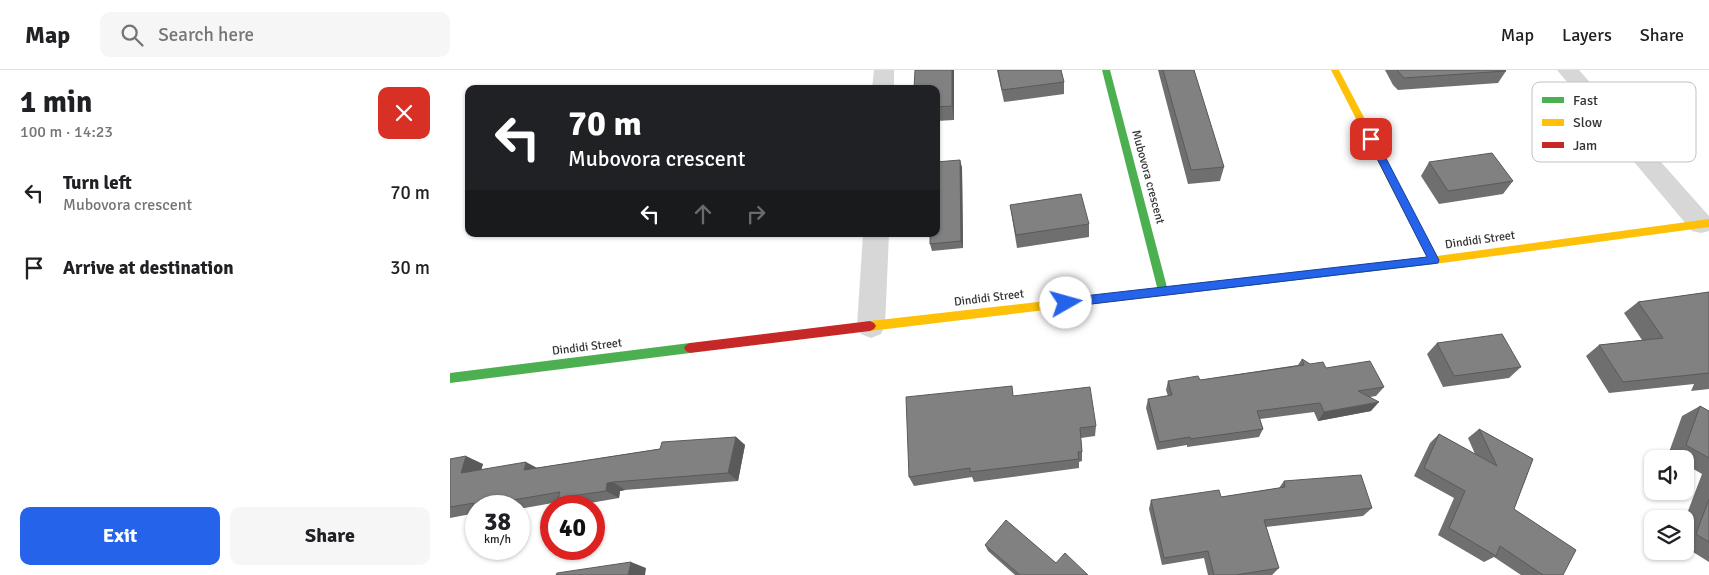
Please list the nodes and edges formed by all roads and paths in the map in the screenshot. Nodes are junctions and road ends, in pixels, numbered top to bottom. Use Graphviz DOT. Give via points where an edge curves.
graph roads {
  1 [pos="884,70"];
  2 [pos="1106,70"];
  3 [pos="1335,70"];
  4 [pos="1568,70"];
  5 [pos="1579,82"];
  6 [pos="883,85"];
  7 [pos="1650,162"];
  8 [pos="1705,224"];
  9 [pos="876,237"];
  10 [pos="1434,260"];
  11 [pos="1163,291"];
  12 [pos="871,326"];
  13 [pos="450,378"];
  1 -- 6 [label="street"];
  2 -- 11 [label="street, Mubovora crescent"];
  3 -- 10 [label="street"];
  4 -- 5 [label="street"];
  7 -- 8 [label="street"];
  8 -- 10 [label="street, Dindidi Street"];
  9 -- 12 [label="street"];
  10 -- 11 [label="street, Dindidi Street"];
  11 -- 12 [label="street, Dindidi Street"];
  12 -- 13 [label="street, Dindidi Street"];
}
